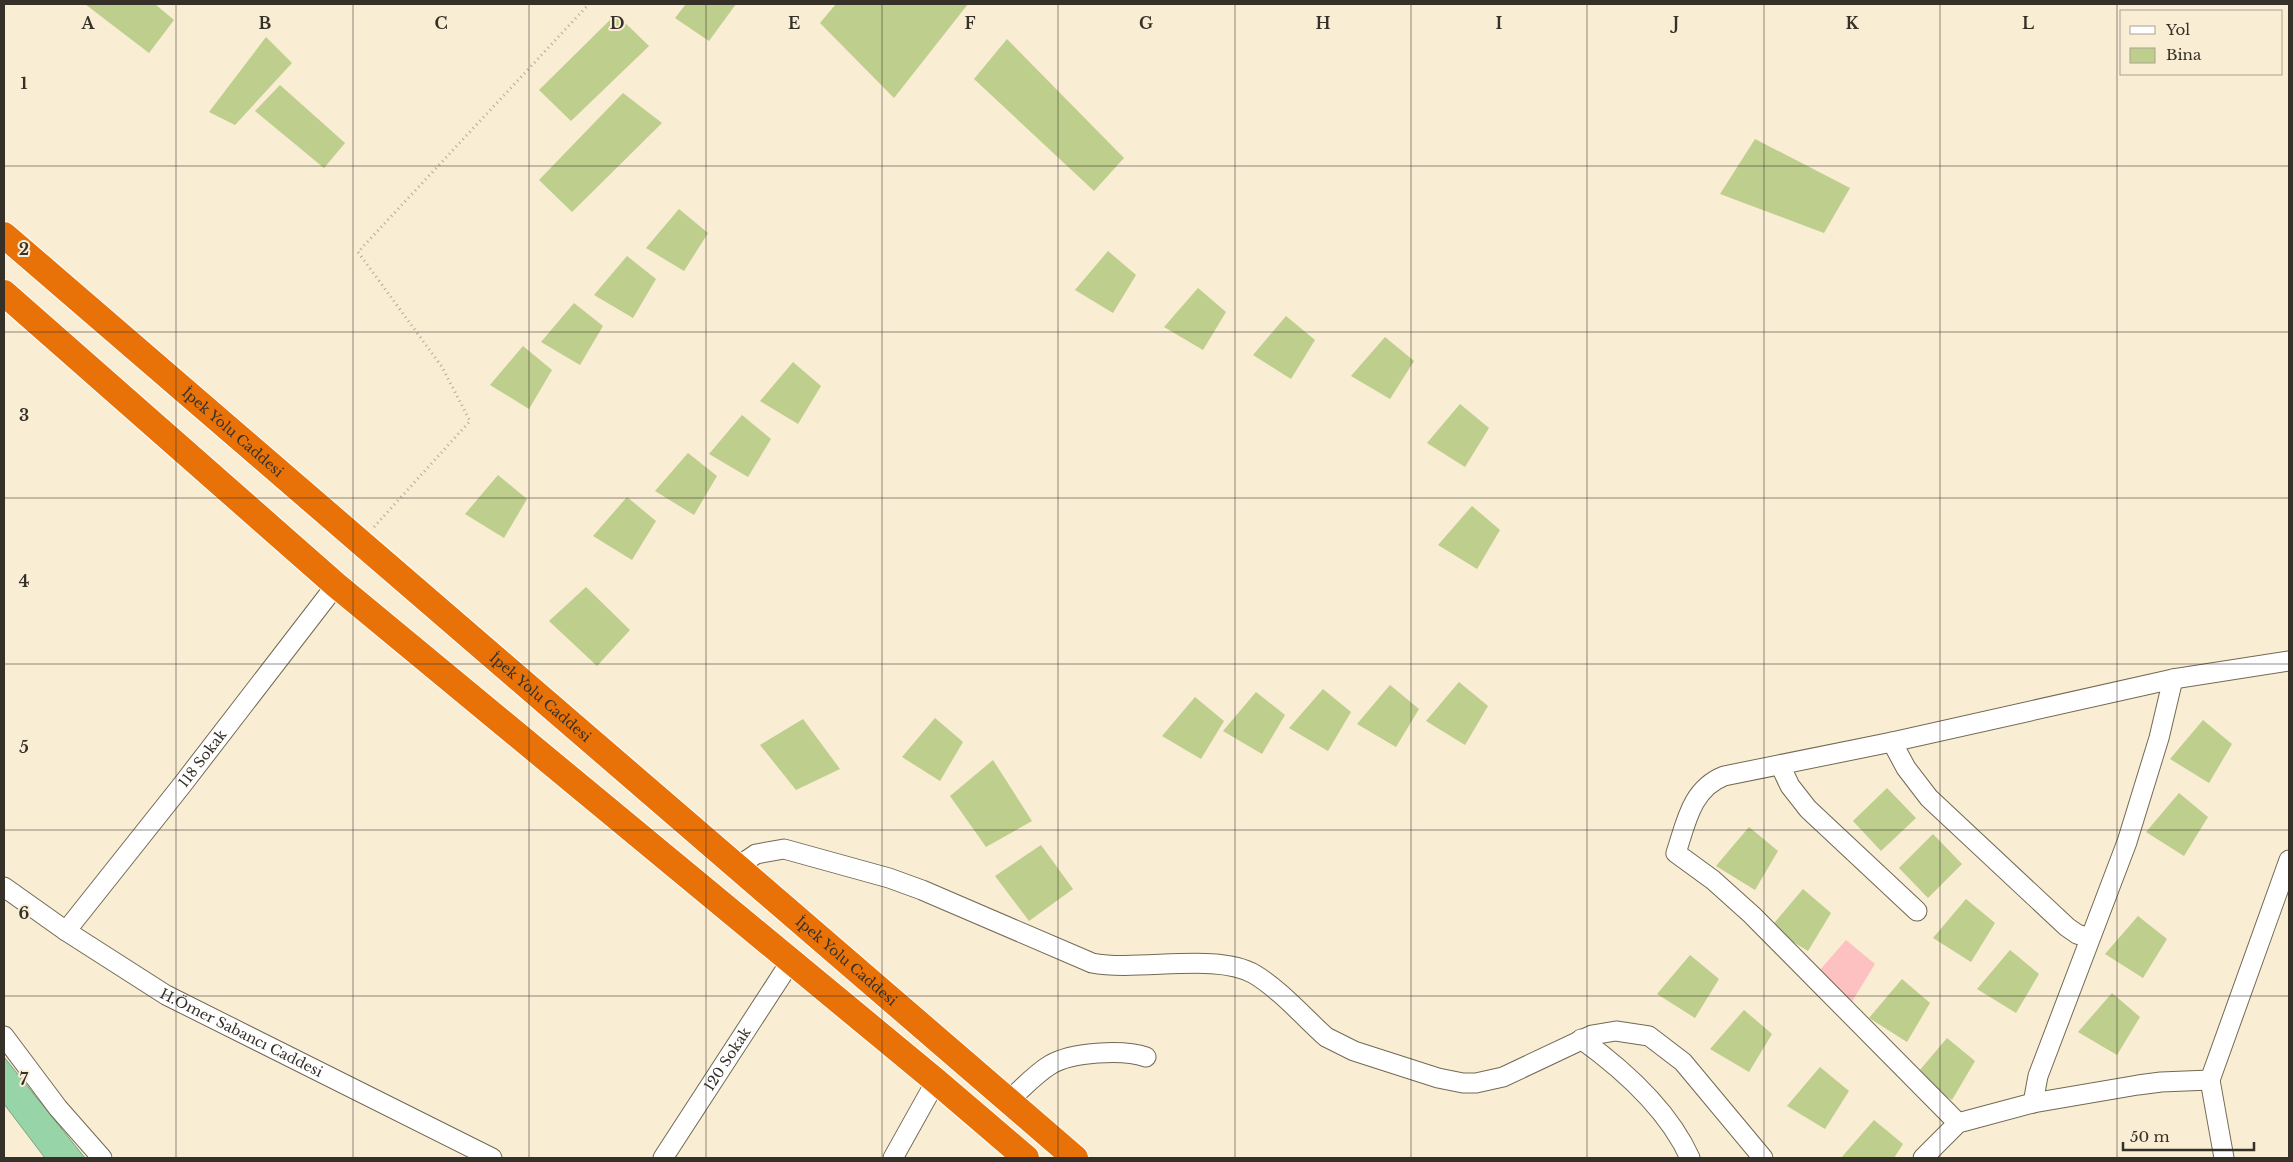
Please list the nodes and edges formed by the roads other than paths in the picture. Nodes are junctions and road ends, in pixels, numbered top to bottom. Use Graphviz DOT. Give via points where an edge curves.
graph roads {
  1 [pos="4,235"];
  2 [pos="4,293"];
  3 [pos="336,585"];
  4 [pos="2289,661"];
  5 [pos="2173,679"];
  6 [pos="1892,742"];
  7 [pos="1780,765"];
  8 [pos="737,867"];
  9 [pos="2288,871"];
  10 [pos="4,887"];
  11 [pos="1917,911"];
  12 [pos="66,931"];
  13 [pos="2089,938"];
  14 [pos="791,961"];
  15 [pos="4,1036"];
  16 [pos="1581,1039"];
  17 [pos="1146,1057"];
  18 [pos="2210,1080"];
  19 [pos="936,1081"];
  20 [pos="1008,1101"];
  21 [pos="2033,1103"];
  22 [pos="1958,1122"];
  23 [pos="102,1158"];
  24 [pos="492,1158"];
  25 [pos="663,1158"];
  26 [pos="893,1158"];
  27 [pos="1026,1158"];
  28 [pos="1075,1158"];
  29 [pos="1690,1158"];
  30 [pos="1763,1158"];
  31 [pos="1923,1158"];
  32 [pos="2224,1158"];
  1 -- 8 [label="highway, İpek Yolu Caddesi"];
  2 -- 3 [label="highway"];
  3 -- 12 [label="street, 118 Sokak"];
  3 -- 14 [label="highway"];
  4 -- 5 [label="street"];
  5 -- 6 [label="street"];
  5 -- 13 [label="street" via="2142,794"];
  6 -- 7 [label="street"];
  6 -- 13 [label="street" via="1906,768 1929,798 2067,927"];
  7 -- 11 [label="street" via="1803,804"];
  7 -- 22 [label="street" via="1724,776 1705,786 1695,798 1676,853 1752,915"];
  8 -- 16 [label="street" via="756,854 784,849 914,886 1092,963 1116,966 1232,965 1264,980 1335,1043 1450,1081 1476,1083 1503,1077"];
  8 -- 20 [label="highway, İpek Yolu Caddesi"];
  9 -- 18 [label="street"];
  10 -- 12 [label="street, H.Ömer Sabancı Caddesi"];
  12 -- 24 [label="street, H.Ömer Sabancı Caddesi" via="166,996"];
  13 -- 21 [label="street" via="2036,1082"];
  14 -- 19 [label="highway"];
  14 -- 25 [label="street, 120 Sokak"];
  15 -- 23 [label="street" via="58,1108"];
  16 -- 29 [label="street" via="1602,1054 1652,1101 1683,1142"];
  16 -- 30 [label="street" via="1616,1031 1655,1039 1683,1062"];
  17 -- 20 [label="street" via="1136,1053 1097,1053 1068,1058 1050,1064"];
  18 -- 21 [label="street" via="2154,1083"];
  18 -- 32 [label="street"];
  19 -- 26 [label="street"];
  19 -- 27 [label="highway"];
  20 -- 28 [label="highway, İpek Yolu Caddesi"];
  21 -- 22 [label="street"];
  22 -- 31 [label="street"];
}
